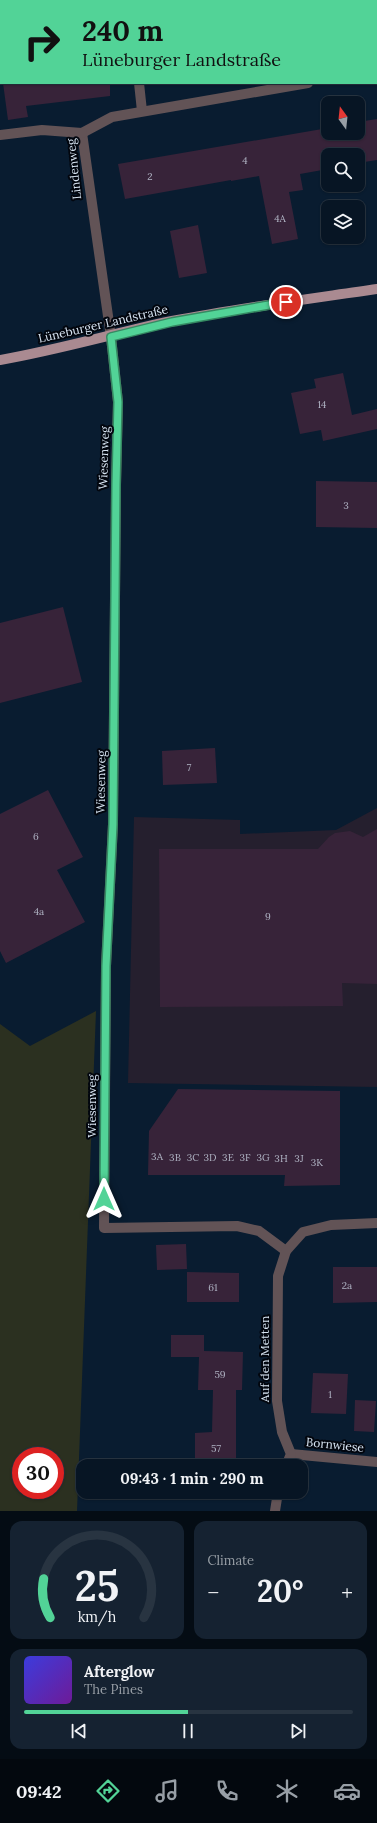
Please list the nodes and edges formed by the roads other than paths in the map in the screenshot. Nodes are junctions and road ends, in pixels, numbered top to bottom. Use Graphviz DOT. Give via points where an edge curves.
graph roads {
  1 [pos="139,84"];
  2 [pos="302,84"];
  3 [pos="142,111"];
  4 [pos="82,132"];
  5 [pos="0,136"];
  6 [pos="377,289"];
  7 [pos="111,337"];
  8 [pos="0,360"];
  9 [pos="377,1223"];
  10 [pos="286,1251"];
  11 [pos="291,1454"];
  12 [pos="289,1459"];
  13 [pos="377,1462"];
  14 [pos="277,1499"];
  15 [pos="275,1511"];
  1 -- 3 [label="street"];
  2 -- 3 [label="street, Lindenweg"];
  3 -- 4 [label="street, Lindenweg" via="112,117"];
  4 -- 5 [label="street" via="42,130"];
  4 -- 7 [label="street, Lindenweg"];
  6 -- 7 [label="main road, Lüneburger Landstraße" via="241,309"];
  7 -- 8 [label="main road, Lüneburger Landstraße"];
  7 -- 10 [label="street, Wiesenweg" via="118,402 113,816 106,966 104,1228 237,1226 259,1231"];
  9 -- 10 [label="street, Auf den Metten" via="332,1225 303,1232"];
  10 -- 11 [label="street, Auf den Metten" via="278,1276 277,1401 282,1432"];
  11 -- 12 [label="street"];
  11 -- 13 [label="street, Bornwiese"];
  14 -- 15 [label="street"];
}
